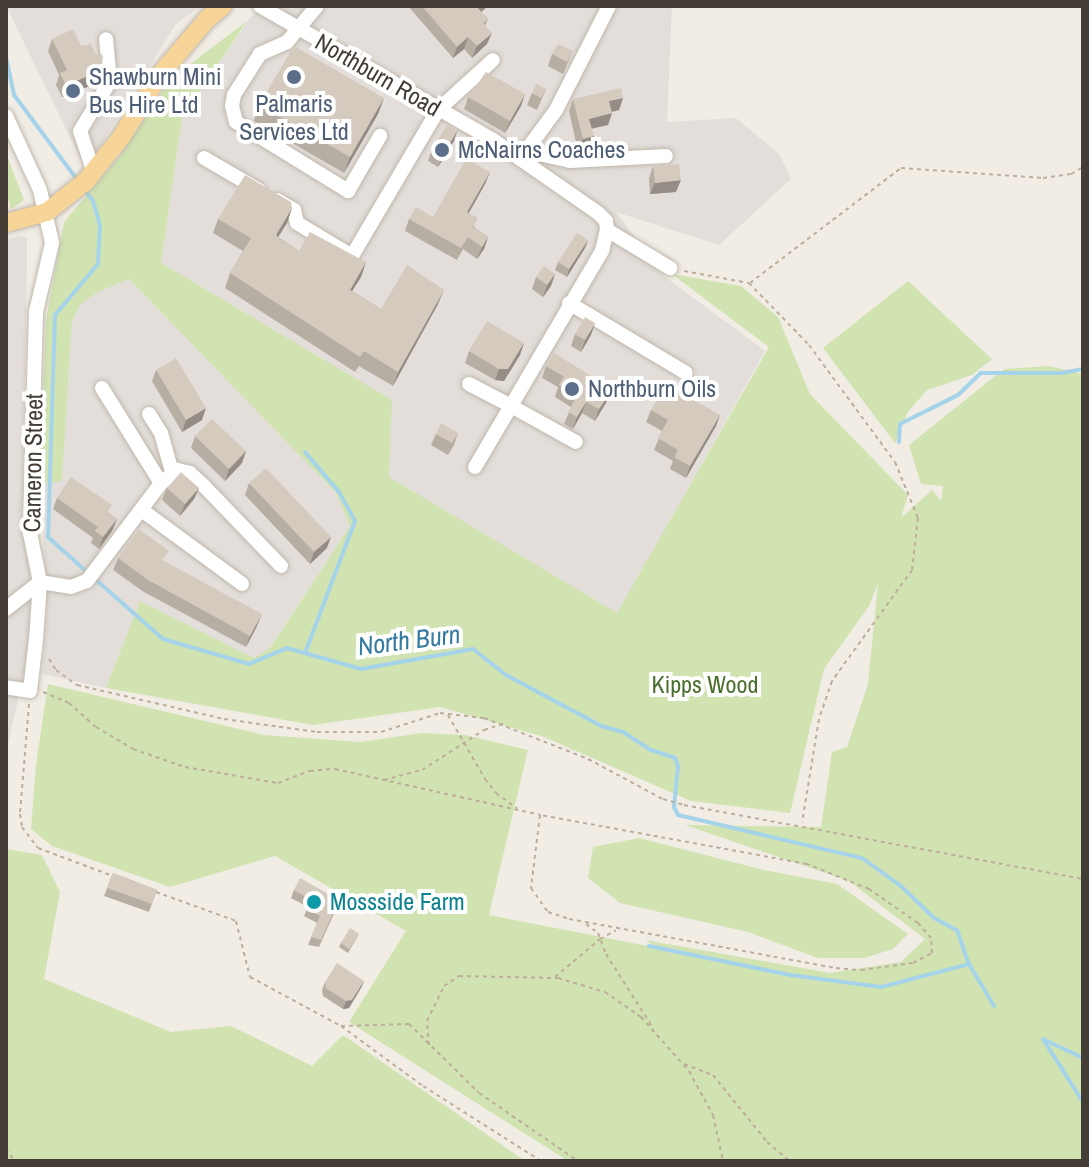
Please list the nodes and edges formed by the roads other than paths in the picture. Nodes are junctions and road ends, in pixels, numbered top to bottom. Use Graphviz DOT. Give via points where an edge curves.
graph roads {
  1 [pos="223,6"];
  2 [pos="260,6"];
  3 [pos="317,6"];
  4 [pos="609,6"];
  5 [pos="296,28"];
  6 [pos="106,39"];
  7 [pos="493,60"];
  8 [pos="438,110"];
  9 [pos="6,116"];
  10 [pos="380,136"];
  11 [pos="523,155"];
  12 [pos="666,156"];
  13 [pos="204,158"];
  14 [pos="85,182"];
  15 [pos="47,212"];
  16 [pos="6,223"];
  17 [pos="607,230"];
  18 [pos="670,268"];
  19 [pos="569,303"];
  20 [pos="686,373"];
  21 [pos="469,384"];
  22 [pos="102,388"];
  23 [pos="511,406"];
  24 [pos="149,414"];
  25 [pos="576,442"];
  26 [pos="475,467"];
  27 [pos="172,472"];
  28 [pos="161,483"];
  29 [pos="143,511"];
  30 [pos="281,566"];
  31 [pos="40,582"];
  32 [pos="242,584"];
  33 [pos="6,609"];
  34 [pos="6,687"];
  1 -- 14 [label="main road" via="158,77 122,136"];
  2 -- 5 [label="street, Northburn Road"];
  3 -- 5 [label="street"];
  4 -- 11 [label="street" via="556,110"];
  5 -- 8 [label="street, Northburn Road"];
  5 -- 10 [label="street" via="287,42 260,54 253,64 232,100 236,122 348,191"];
  6 -- 14 [label="street" via="110,81 80,131"];
  7 -- 8 [label="street"];
  8 -- 11 [label="street, Northburn Road"];
  8 -- 13 [label="street" via="352,256 297,223 294,210"];
  9 -- 15 [label="street, Cameron Street"];
  11 -- 12 [label="street" via="570,161"];
  11 -- 17 [label="street, Northburn Road" via="598,213"];
  14 -- 15 [label="main road"];
  15 -- 16 [label="main road"];
  15 -- 31 [label="street, Cameron Street" via="52,243 36,312 30,533"];
  17 -- 18 [label="street, Northburn Road"];
  17 -- 19 [label="street" via="602,251"];
  19 -- 20 [label="street"];
  19 -- 23 [label="street"];
  21 -- 23 [label="street"];
  22 -- 28 [label="street"];
  23 -- 25 [label="street"];
  23 -- 26 [label="street"];
  24 -- 27 [label="street" via="161,433"];
  27 -- 28 [label="street"];
  27 -- 30 [label="street" via="190,473"];
  28 -- 29 [label="street"];
  29 -- 31 [label="street" via="87,581 71,587"];
  29 -- 32 [label="street"];
  31 -- 33 [label="street"];
  31 -- 34 [label="street, Cameron Street" via="30,691"];
}
